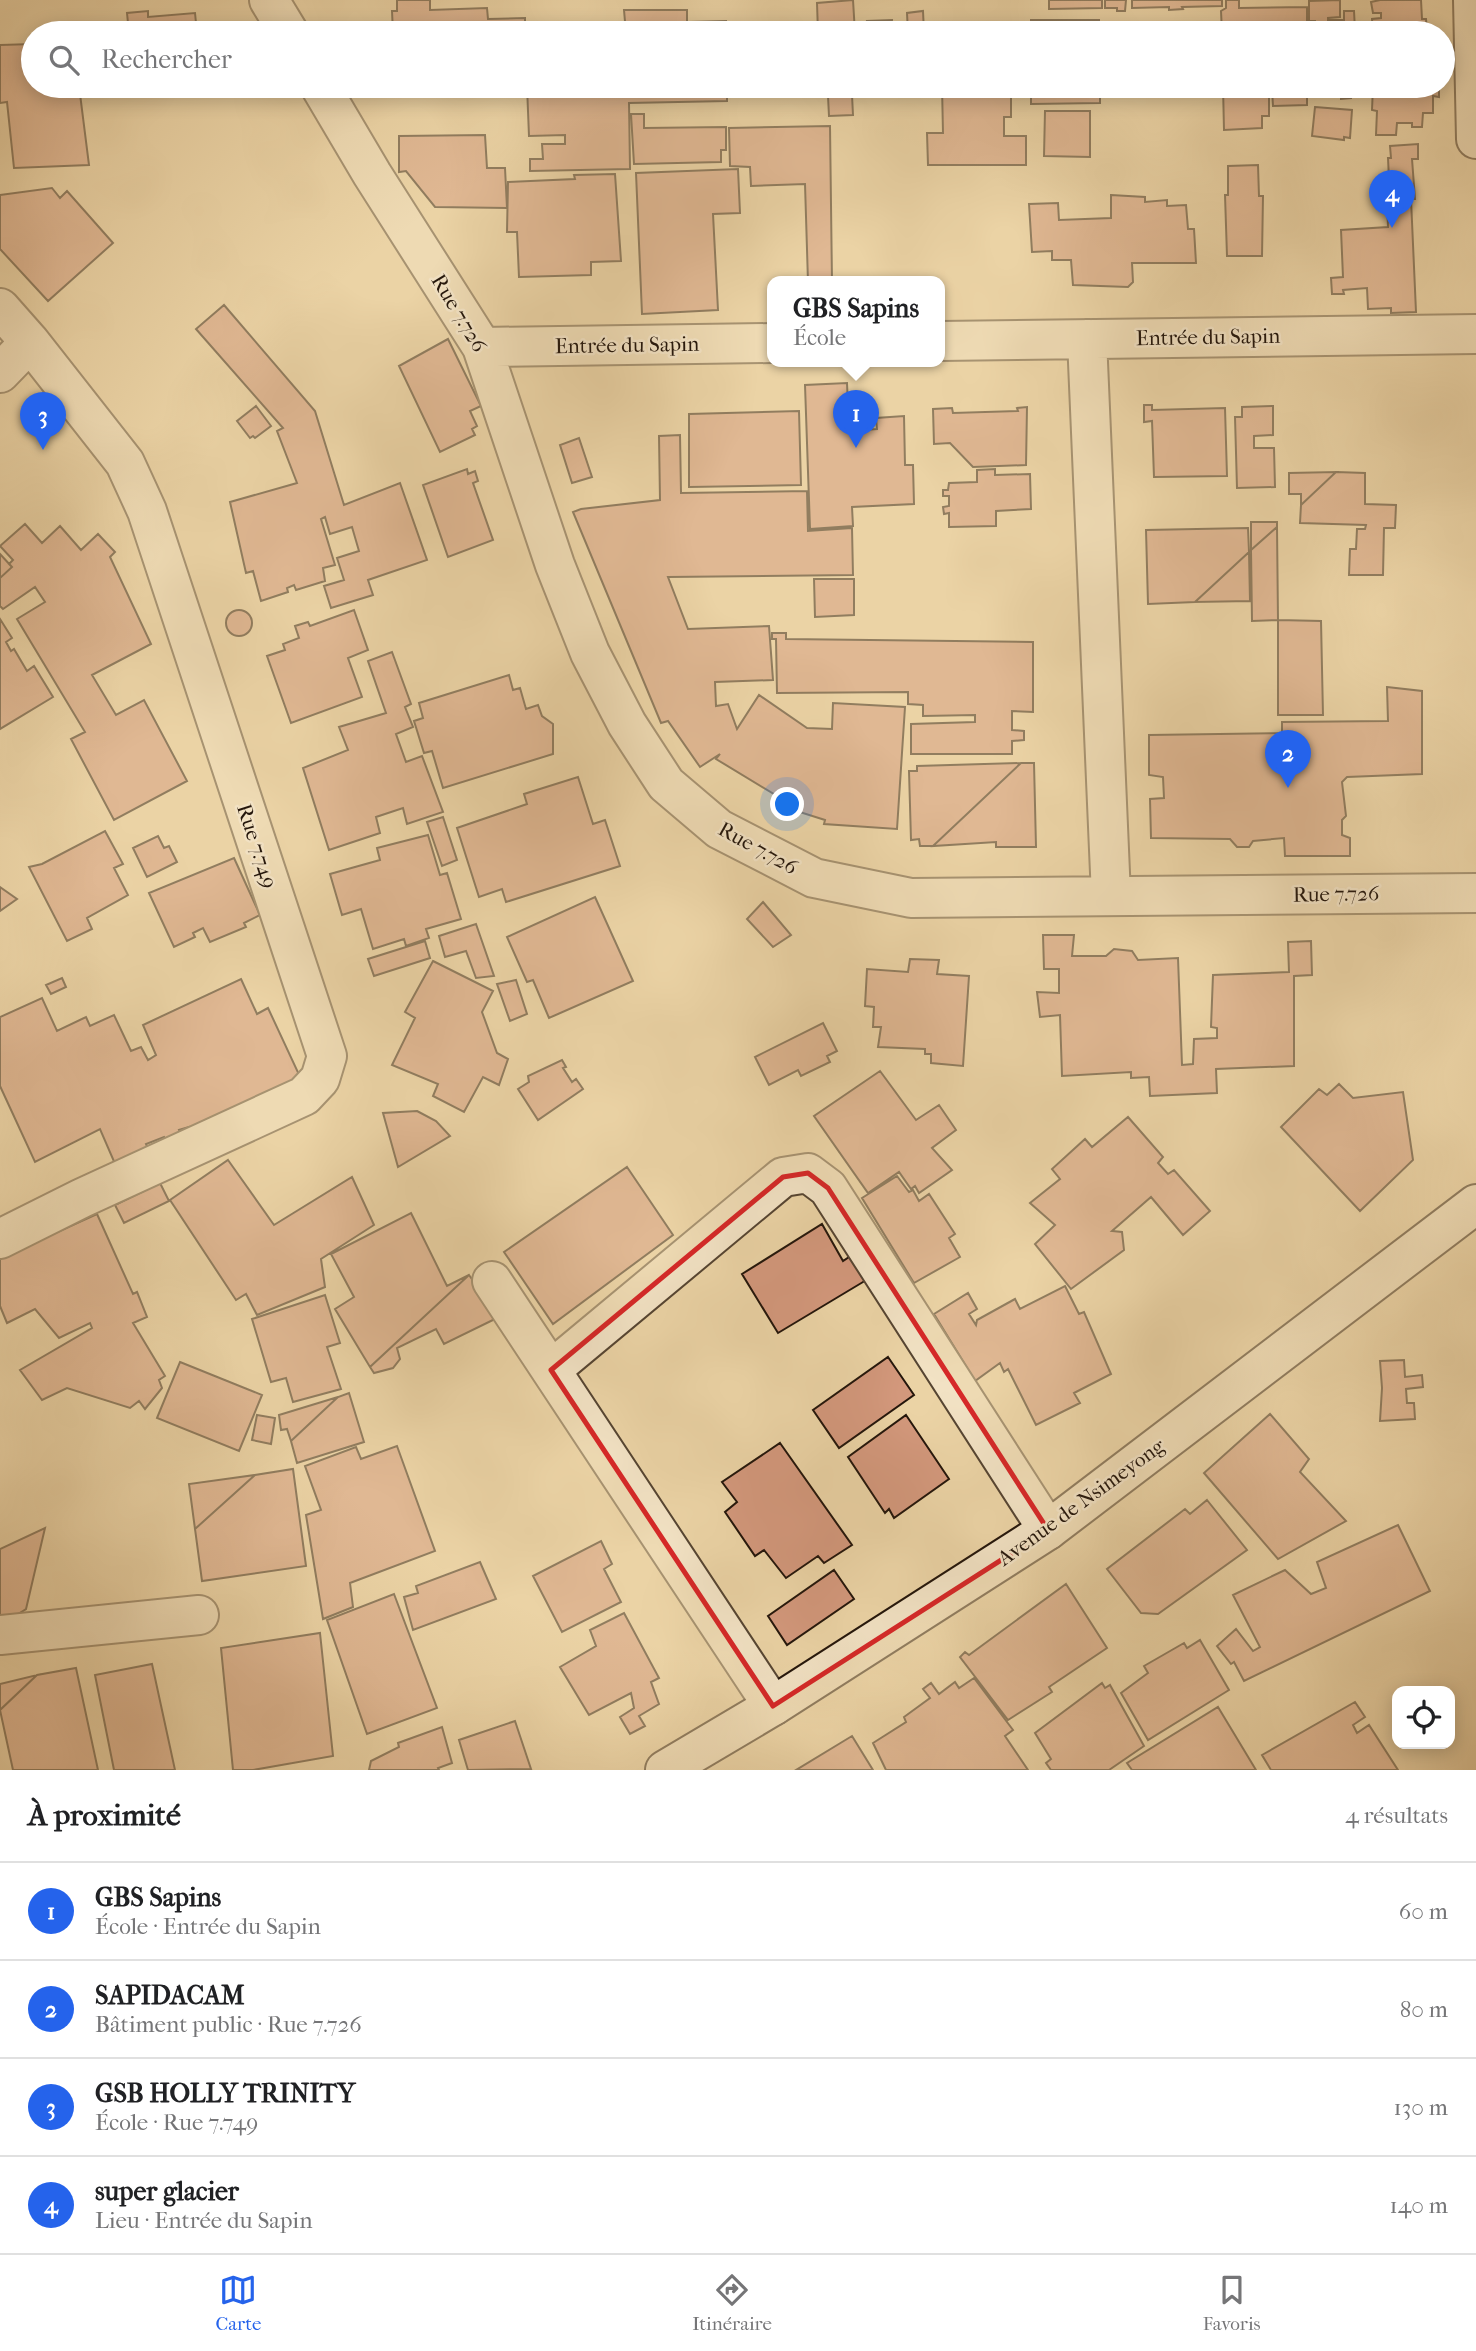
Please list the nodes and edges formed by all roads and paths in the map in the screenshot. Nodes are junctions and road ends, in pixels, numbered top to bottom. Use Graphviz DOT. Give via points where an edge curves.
graph roads {
  1 [pos="269,0"];
  2 [pos="1473,0"];
  3 [pos="282,21"];
  4 [pos="327,98"];
  5 [pos="1476,139"];
  6 [pos="0,308"];
  7 [pos="1476,334"];
  8 [pos="1087,339"];
  9 [pos="945,341"];
  10 [pos="30,342"];
  11 [pos="767,343"];
  12 [pos="482,347"];
  13 [pos="0,373"];
  14 [pos="1476,893"];
  15 [pos="1111,896"];
  16 [pos="1476,1204"];
  17 [pos="0,1239"];
  18 [pos="492,1281"];
  19 [pos="551,1370"];
  20 [pos="1048,1530"];
  21 [pos="199,1615"];
  22 [pos="0,1635"];
  23 [pos="773,1706"];
  24 [pos="665,1770"];
  1 -- 3 [label="street"];
  2 -- 5 [label="street"];
  4 -- 12 [label="street, Rue 7.726"];
  6 -- 10 [label="street, Rue 7.749"];
  7 -- 8 [label="street, Entrée du Sapin"];
  8 -- 9 [label="street, Entrée du Sapin"];
  8 -- 15 [label="street"];
  10 -- 13 [label="street"];
  10 -- 17 [label="street, Rue 7.749" via="125,463 147,511 327,1056 320,1079 304,1096"];
  11 -- 12 [label="street, Entrée du Sapin"];
  12 -- 15 [label="street, Rue 7.726" via="555,565 590,653 627,724 666,784 719,829 814,878 911,898"];
  14 -- 15 [label="street, Rue 7.726"];
  16 -- 20 [label="street, Avenue de Nsimeyong"];
  18 -- 19 [label="street"];
  19 -- 20 [label="street" via="783,1177 808,1173 828,1188"];
  19 -- 23 [label="street"];
  20 -- 23 [label="street, Avenue de Nsimeyong"];
  21 -- 22 [label="street"];
  23 -- 24 [label="street, Avenue de Nsimeyong"];
}
